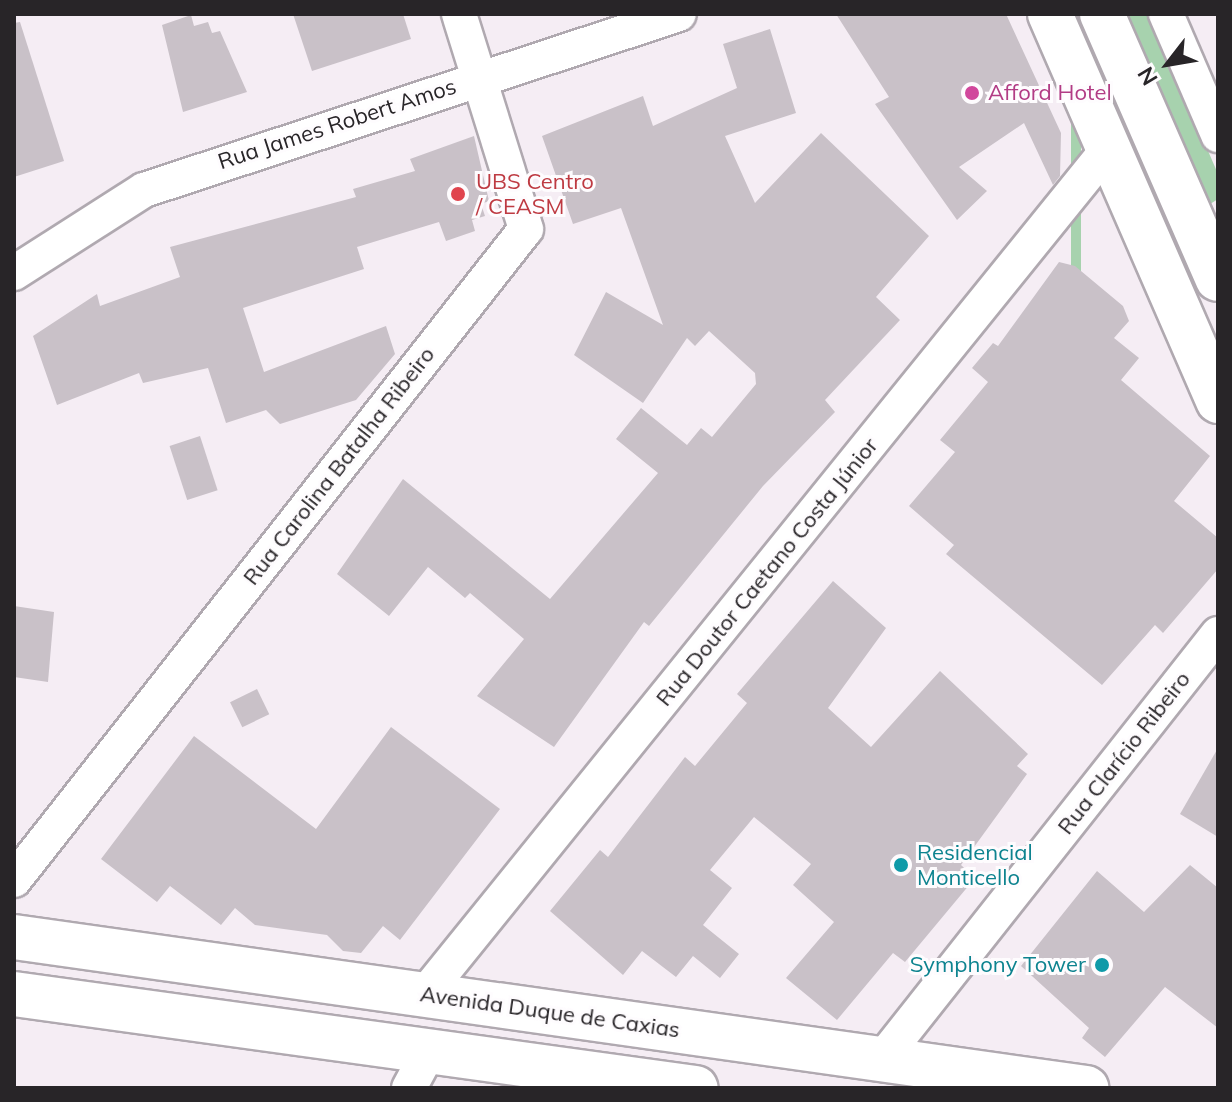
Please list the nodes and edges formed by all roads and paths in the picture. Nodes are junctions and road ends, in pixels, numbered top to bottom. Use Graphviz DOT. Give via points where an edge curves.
graph roads {
  1 [pos="459,14"];
  2 [pos="679,14"];
  3 [pos="1050,14"];
  4 [pos="1102,14"];
  5 [pos="1166,14"];
  6 [pos="479,79"];
  7 [pos="1218,135"];
  8 [pos="1108,149"];
  9 [pos="14,273"];
  10 [pos="1218,279"];
  11 [pos="1218,401"];
  12 [pos="1218,634"];
  13 [pos="14,880"];
  14 [pos="14,937"];
  15 [pos="14,994"];
  16 [pos="425,994"];
  17 [pos="882,1059"];
  18 [pos="419,1070"];
  19 [pos="696,1088"];
  20 [pos="1086,1088"];
  1 -- 6 [label="street, Rua Carolina Batalha Ribeiro"];
  2 -- 6 [label="street, Rua James Robert Amos"];
  3 -- 8 [label="main road"];
  4 -- 10 [label="main road"];
  5 -- 7 [label="street"];
  6 -- 9 [label="street, Rua James Robert Amos" via="144,190"];
  6 -- 13 [label="street, Rua Carolina Batalha Ribeiro" via="526,229"];
  8 -- 11 [label="main road"];
  8 -- 16 [label="street, Rua Doutor Caetano Costa Júnior"];
  12 -- 17 [label="street, Rua Clarício Ribeiro"];
  14 -- 16 [label="main road, Avenida Duque de Caxias"];
  15 -- 18 [label="main road"];
  16 -- 17 [label="main road, Avenida Duque de Caxias"];
  17 -- 20 [label="main road, Avenida Duque de Caxias"];
  18 -- 19 [label="main road"];
}
